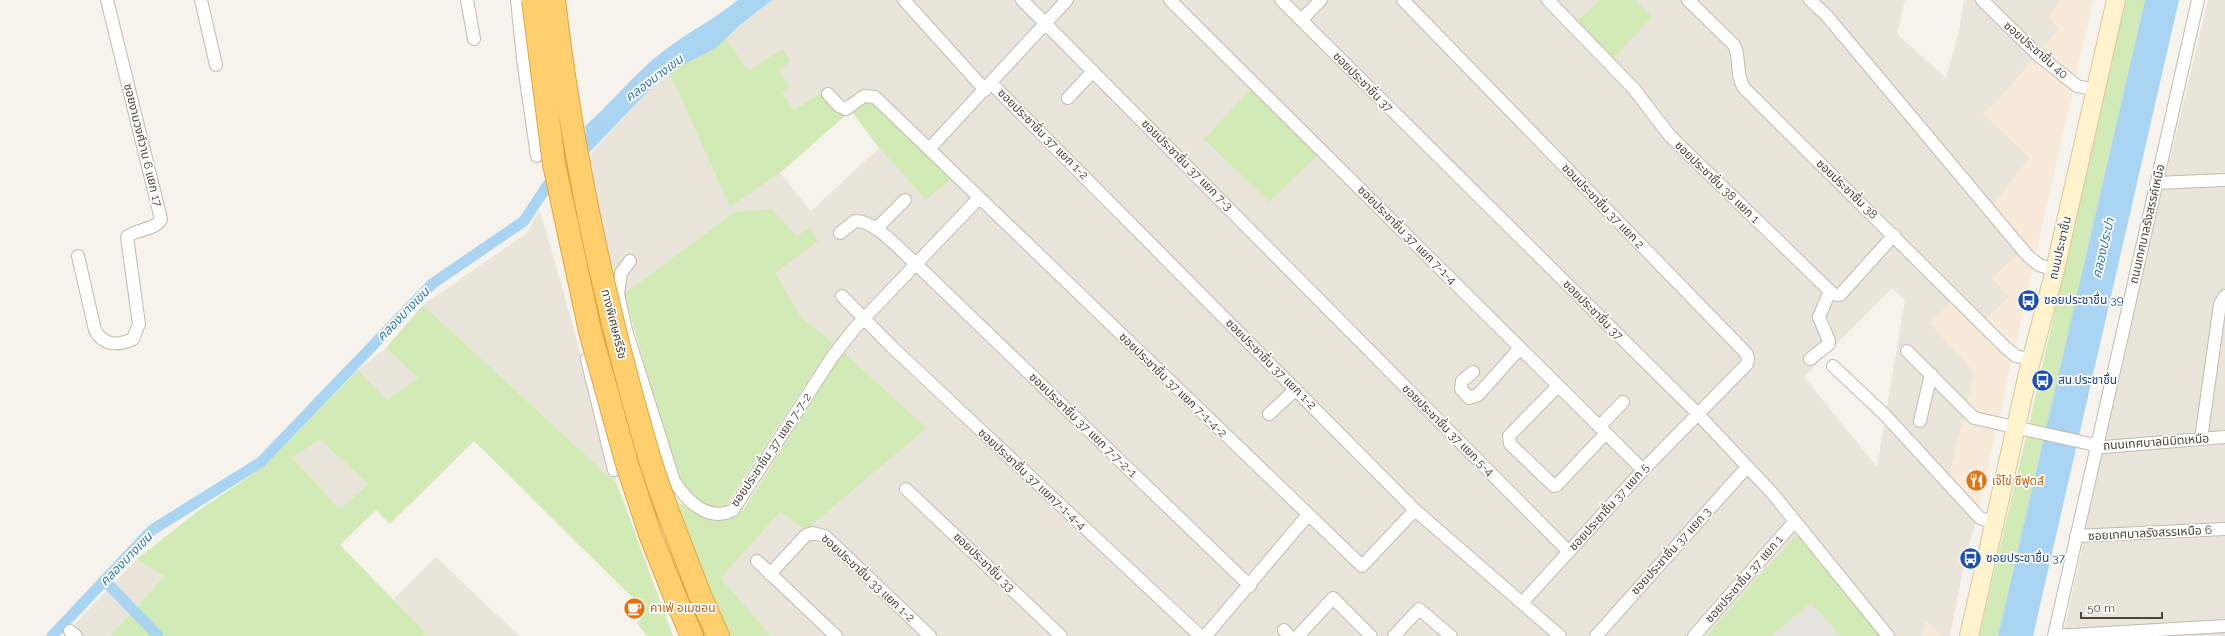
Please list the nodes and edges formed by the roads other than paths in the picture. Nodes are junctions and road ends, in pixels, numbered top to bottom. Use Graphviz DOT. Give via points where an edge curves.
graph roads {
  1 [pos="107,0"];
  2 [pos="201,0"];
  3 [pos="467,0"];
  4 [pos="517,0"];
  5 [pos="533,0"];
  6 [pos="549,0"];
  7 [pos="554,0"];
  8 [pos="904,0"];
  9 [pos="1022,0"];
  10 [pos="1067,0"];
  11 [pos="1170,0"];
  12 [pos="1281,0"];
  13 [pos="1321,0"];
  14 [pos="1402,0"];
  15 [pos="1548,0"];
  16 [pos="1688,0"];
  17 [pos="1810,0"];
  18 [pos="1982,0"];
  19 [pos="2116,0"];
  20 [pos="2198,0"];
  21 [pos="1301,20"];
  22 [pos="1046,23"];
  23 [pos="474,39"];
  24 [pos="216,65"];
  25 [pos="1094,72"];
  26 [pos="988,86"];
  27 [pos="2096,90"];
  28 [pos="828,94"];
  29 [pos="1068,98"];
  30 [pos="560,134"];
  31 [pos="930,148"];
  32 [pos="537,156"];
  33 [pos="2225,180"];
  34 [pos="2156,183"];
  35 [pos="979,198"];
  36 [pos="904,200"];
  37 [pos="876,229"];
  38 [pos="840,233"];
  39 [pos="1894,236"];
  40 [pos="78,256"];
  41 [pos="630,261"];
  42 [pos="916,264"];
  43 [pos="2055,270"];
  44 [pos="1830,291"];
  45 [pos="618,294"];
  46 [pos="842,296"];
  47 [pos="2225,296"];
  48 [pos="1327,307"];
  49 [pos="865,318"];
  50 [pos="1520,348"];
  51 [pos="1907,351"];
  52 [pos="1810,359"];
  53 [pos="2032,360"];
  54 [pos="1834,366"];
  55 [pos="1473,372"];
  56 [pos="1931,374"];
  57 [pos="1558,386"];
  58 [pos="1296,389"];
  59 [pos="1623,402"];
  60 [pos="1270,414"];
  61 [pos="1698,414"];
  62 [pos="1920,421"];
  63 [pos="2016,428"];
  64 [pos="1603,430"];
  65 [pos="2225,437"];
  66 [pos="2201,438"];
  67 [pos="2093,445"];
  68 [pos="1747,467"];
  69 [pos="614,470"];
  70 [pos="1643,470"];
  71 [pos="906,489"];
  72 [pos="1415,510"];
  73 [pos="1308,515"];
  74 [pos="1794,522"];
  75 [pos="1996,523"];
  76 [pos="2225,529"];
  77 [pos="2076,536"];
  78 [pos="1569,552"];
  79 [pos="757,561"];
  80 [pos="770,574"];
  81 [pos="1250,586"];
  82 [pos="677,602"];
  83 [pos="1522,603"];
  84 [pos="2225,626"];
  85 [pos="679,636"];
  86 [pos="692,636"];
  87 [pos="718,636"];
  88 [pos="836,636"];
  89 [pos="930,636"];
  90 [pos="1061,636"];
  91 [pos="1202,636"];
  92 [pos="1298,636"];
  93 [pos="1371,636"];
  94 [pos="1394,636"];
  95 [pos="1452,636"];
  96 [pos="1560,636"];
  97 [pos="1596,636"];
  98 [pos="1694,636"];
  99 [pos="1888,636"];
  100 [pos="1970,636"];
  101 [pos="2054,636"];
  1 -- 40 [label="street, ซอยงามวงศ์วาน 6 แยก 17" via="161,219 156,225 131,234 127,238 139,324 133,339 114,344 104,342 99,337 95,330"];
  2 -- 24 [label="street"];
  3 -- 23 [label="street"];
  4 -- 32 [label="street"];
  5 -- 82 [label="highway, ทางพิเศษศรีรัช, bridge" via="554,164 588,324 627,464 650,534"];
  6 -- 30 [label="street" via="550,41"];
  7 -- 87 [label="highway, ทางพิเศษศรีรัช, bridge" via="578,154 608,299 645,444 699,593"];
  8 -- 26 [label="street, ซอยประชาชื่น 37 แยก 1-2"];
  9 -- 22 [label="street, ซอยประชาชื่น 37 แยก 7-3"];
  10 -- 22 [label="street"];
  11 -- 50 [label="street, ซอยประชาชื่น 37 แยก 7-1-4"];
  12 -- 21 [label="street, ซอยประชาชื่น 37"];
  13 -- 21 [label="street"];
  14 -- 61 [label="street, ซอนประชาชื่น 37 แยก 2" via="1746,353 1747,364"];
  15 -- 44 [label="street, ซอยประชาชื่น 38 แยก 1" via="1634,89 1670,136"];
  16 -- 39 [label="street, ซอยประชาชื่น 38" via="1734,45 1737,50 1739,78 1744,88"];
  17 -- 43 [label="street" via="1827,16 2027,255 2039,265"];
  18 -- 27 [label="street, ซอยประชาชื่น 40" via="2038,55 2077,86"];
  19 -- 27 [label="main road, ถนนประชาชื่น"];
  20 -- 34 [label="street, ถนนเทศบาลรังสรรค์เหนือ"];
  21 -- 61 [label="street, ซอยประชาชื่น 37"];
  22 -- 25 [label="street, ซอยประชาชื่น 37 แยก 7-3"];
  22 -- 26 [label="street"];
  25 -- 29 [label="street"];
  25 -- 48 [label="street, ซอยประชาชื่น 37 แยก 7-3"];
  26 -- 31 [label="street"];
  26 -- 58 [label="street, ซอยประชาชื่น 37 แยก 1-2"];
  27 -- 43 [label="main road, ถนนประชาชื่น"];
  28 -- 31 [label="street, ซอยประชาชื่น 37 แยก 7-1-4-2" via="839,106 846,109 864,96 875,97"];
  31 -- 35 [label="street, ซอยประชาชื่น 37 แยก 7-1-4-2"];
  33 -- 34 [label="street"];
  34 -- 67 [label="street, ถนนเทศบาลรังสรรค์เหนือ"];
  35 -- 42 [label="street, ซอยประชาชื่น 37 แยก 7-7-2"];
  35 -- 73 [label="street, ซอยประชาชื่น 37 แยก 7-1-4-2"];
  36 -- 37 [label="street"];
  37 -- 38 [label="street, ซอยประชาชื่น 37 แยก 7-7-2-1" via="868,223 855,221"];
  37 -- 42 [label="street, ซอยประชาชื่น 37 แยก 7-7-2-1"];
  39 -- 44 [label="street" via="1840,295"];
  39 -- 53 [label="street, ซอยประชาชื่น 38" via="2006,348 2016,356"];
  41 -- 45 [label="street, ซอยประชาชื่น 37 แยก 7-7-2" via="622,273"];
  42 -- 49 [label="street, ซอยประชาชื่น 37 แยก 7-7-2"];
  42 -- 81 [label="street, ซอยประชาชื่น 37 แยก 7-7-2-1"];
  43 -- 53 [label="main road, ถนนประชาชื่น"];
  44 -- 52 [label="street" via="1819,317 1829,344"];
  45 -- 49 [label="street, ซอยประชาชื่น 37 แยก 7-7-2" via="626,330 674,481 686,499 714,514 733,510 834,356"];
  45 -- 69 [label="street" via="574,307"];
  46 -- 49 [label="street, ซอยประชาชื่น 37 แยก7-1-4-4"];
  47 -- 66 [label="street" via="2220,304"];
  48 -- 78 [label="street, ซอยประชาชื่น 37 แยก 5-4"];
  49 -- 91 [label="street, ซอยประชาชื่น 37 แยก7-1-4-4" via="892,347 1193,632"];
  50 -- 55 [label="street" via="1478,395 1469,398 1461,389 1462,381"];
  50 -- 57 [label="street, ซอยประชาชื่น 37 แยก 7-1-4"];
  51 -- 56 [label="street, ถนนเทศบาลนิมิตเหนือ"];
  53 -- 63 [label="main road, ถนนประชาชื่น"];
  54 -- 75 [label="street" via="1885,414 1980,518"];
  56 -- 62 [label="street"];
  56 -- 63 [label="street, ถนนเทศบาลนิมิตเหนือ" via="1974,418"];
  57 -- 64 [label="street, ซอยประชาชื่น 37 แยก 7-1-4"];
  57 -- 64 [label="street" via="1509,436 1510,444 1552,484 1557,485"];
  58 -- 60 [label="street"];
  58 -- 72 [label="street, ซอยประชาชื่น 37 แยก 1-2"];
  59 -- 64 [label="street"];
  61 -- 68 [label="street, ซอยประชาชื่น 37"];
  61 -- 70 [label="street, ซอยประชาชื่น 37 แยก 5"];
  63 -- 67 [label="street, ถนนเทศบาลนิมิตเหนือ"];
  63 -- 75 [label="main road, ถนนประชาชื่น"];
  64 -- 70 [label="street, ซอยประชาชื่น 37 แยก 7-1-4"];
  65 -- 66 [label="street, ถนนเทศบาลนิมิตเหนือ"];
  66 -- 67 [label="street, ถนนเทศบาลนิมิตเหนือ" via="2104,447"];
  67 -- 77 [label="street, ถนนเทศบาลรังสรรค์เหนือ"];
  68 -- 74 [label="street, ซอยประชาชื่น 37" via="1773,494"];
  68 -- 97 [label="street, ซอยประชาชื่น 37 แยก 3"];
  70 -- 78 [label="street, ซอยประชาชื่น 37 แยก 5"];
  71 -- 90 [label="street, ซอยประชาชื่น 33"];
  72 -- 73 [label="street, ซอยประชาชื่น 37 แยก 7-1-4-2" via="1362,566"];
  72 -- 83 [label="street, ซอยประชาชื่น 37 แยก 1-2"];
  73 -- 81 [label="street"];
  74 -- 98 [label="street, ซอยประชาชื่น 37 แยก 1"];
  74 -- 99 [label="street, ซอยประชาชื่น 37"];
  75 -- 100 [label="main road, ถนนประชาชื่น"];
  76 -- 77 [label="street, ซอยเทศบาลรังสรรเหนือ 6"];
  77 -- 101 [label="street, ถนนเทศบาลรังสรรค์เหนือ"];
  78 -- 83 [label="street, ซอยประชาชื่น 37 แยก 5"];
  79 -- 80 [label="street"];
  80 -- 88 [label="street"];
  80 -- 89 [label="street, ซอยประชาชื่น 33 แยก 1-2" via="806,535 819,533"];
  81 -- 91 [label="street" via="1208,633"];
  82 -- 85 [label="highway"];
  82 -- 86 [label="highway, ทางพิเศษศรีรัช"];
  83 -- 96 [label="street, ซอยประชาชื่น 37 แยก 1-2"];
  84 -- 101 [label="street"];
  92 -- 93 [label="street" via="1333,598"];
  94 -- 95 [label="street" via="1419,609"];
}
